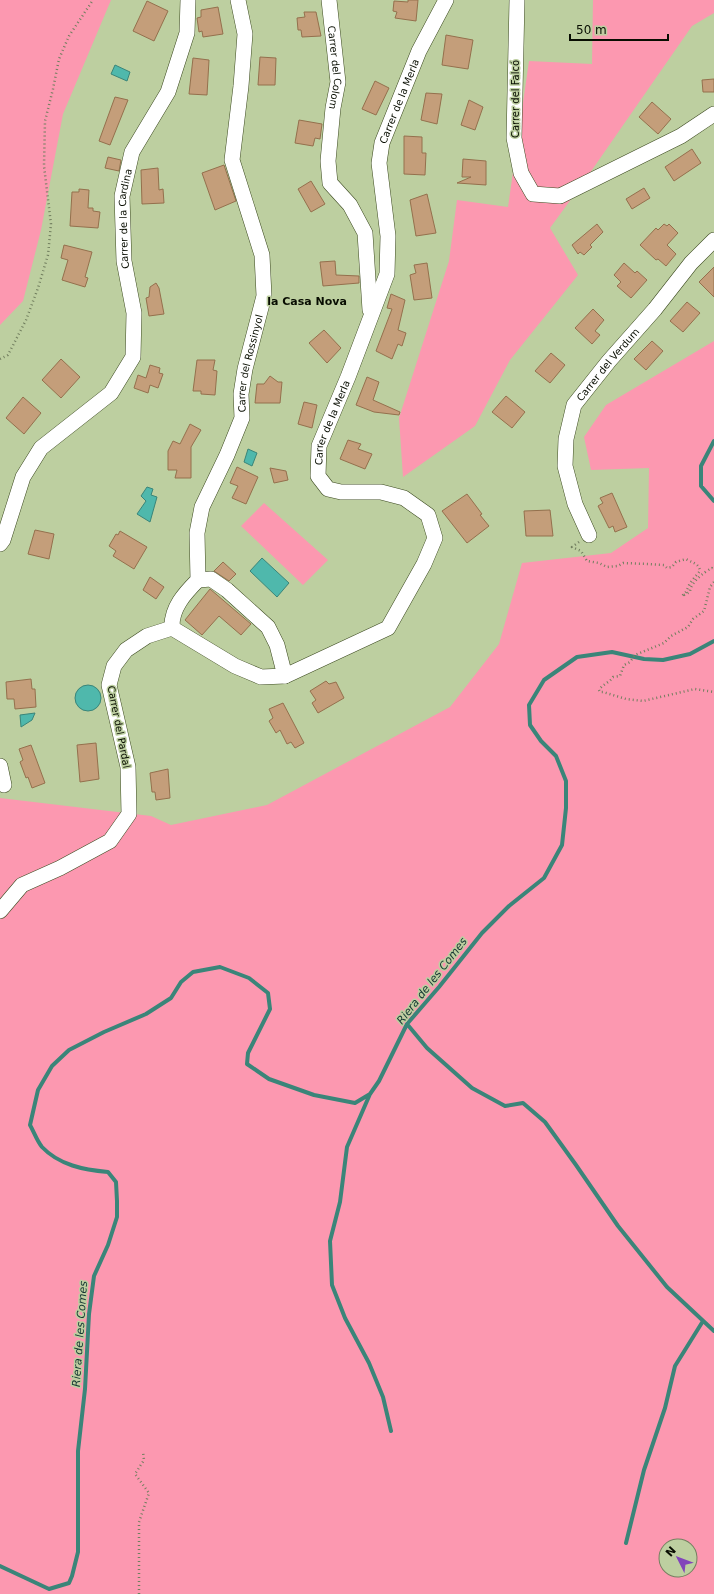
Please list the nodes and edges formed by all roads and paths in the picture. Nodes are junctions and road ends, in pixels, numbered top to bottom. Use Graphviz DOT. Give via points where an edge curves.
graph roads {
  1 [pos="93,0"];
  2 [pos="188,0"];
  3 [pos="238,0"];
  4 [pos="329,0"];
  5 [pos="446,0"];
  6 [pos="517,0"];
  7 [pos="714,114"];
  8 [pos="714,240"];
  9 [pos="371,316"];
  10 [pos="0,359"];
  11 [pos="589,535"];
  12 [pos="0,544"];
  13 [pos="714,569"];
  14 [pos="198,580"];
  15 [pos="714,582"];
  16 [pos="172,624"];
  17 [pos="285,676"];
  18 [pos="714,692"];
  19 [pos="0,766"];
  20 [pos="4,785"];
  21 [pos="0,911"];
  22 [pos="143,1452"];
  23 [pos="139,1594"];
  1 -- 10 [label="path" via="69,36 59,59 45,121 44,166 51,224 48,255 26,320 8,354"];
  2 -- 12 [label="street, Carrer de la Cardina" via="188,33 171,85 132,152 122,196 124,260 134,313 133,357 111,393 41,448 23,477 4,540"];
  3 -- 14 [label="street, Carrer del Rossinyol" via="245,34 232,160 262,255 264,296 245,369 241,394 242,418 202,507 197,533"];
  4 -- 9 [label="street, Carrer del Colom" via="338,82 328,161 330,183 350,205 365,233"];
  5 -- 9 [label="street, Carrer de la Merla" via="419,51 382,143 379,163 388,236 387,274"];
  6 -- 7 [label="street, Carrer del Falcó" via="514,138 521,173 533,194 560,196 681,136"];
  8 -- 11 [label="street, Carrer del Verdum" via="691,263 574,405 566,439 565,466 576,504"];
  9 -- 17 [label="street, Carrer de la Merla" via="319,446 318,476 328,489 341,492 381,492 404,498 428,514 435,538 424,564 388,628"];
  11 -- 13 [label="path" via="572,547 581,551 587,561 607,567 623,563 664,565 667,568 686,559 696,563 700,571 682,596 690,592 707,570"];
  14 -- 16 [label="street" via="181,598"];
  14 -- 17 [label="street" via="211,579 268,627 277,645"];
  15 -- 18 [label="path" via="710,587 704,611 693,619 688,627 664,643 635,655 624,665 620,676 613,677 599,690 643,700 695,689"];
  16 -- 17 [label="street, Carrer de la Merla" via="235,666 261,677"];
  16 -- 21 [label="street, Carrer del Pardal" via="126,650 114,666 109,685 128,767 129,814 110,841 22,885"];
  19 -- 20 [label="street"];
  22 -- 23 [label="path" via="144,1460 135,1474 148,1493 139,1522"];
}
